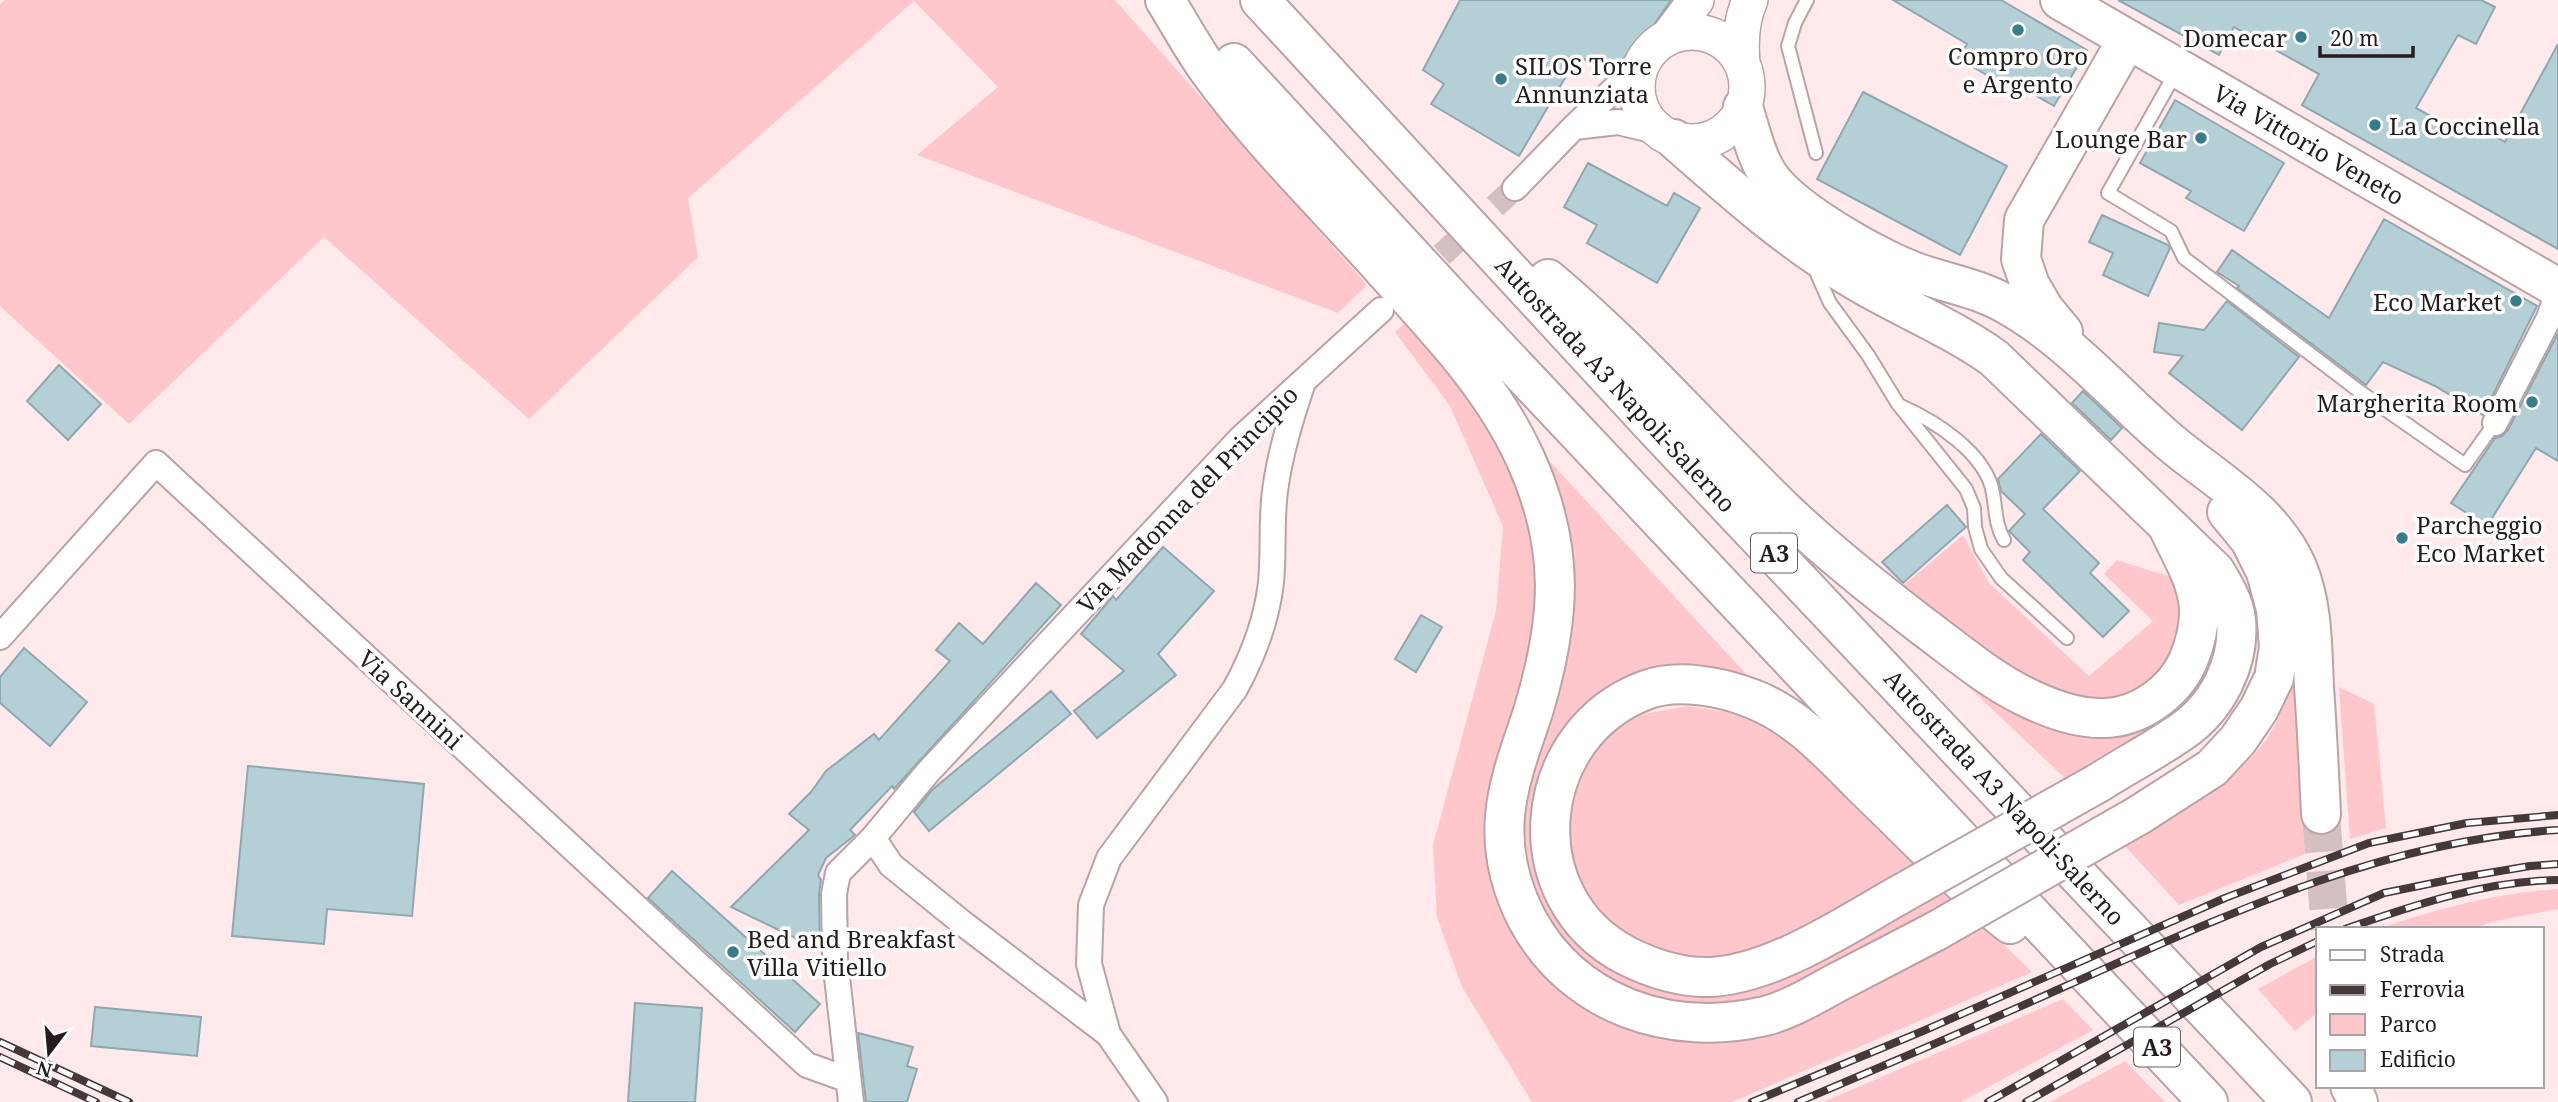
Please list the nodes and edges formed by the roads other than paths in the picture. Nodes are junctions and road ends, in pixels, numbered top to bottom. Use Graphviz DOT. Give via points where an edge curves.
graph roads {
  1 [pos="1165,0"];
  2 [pos="1175,0"];
  3 [pos="1260,0"];
  4 [pos="1696,0"];
  5 [pos="1750,0"];
  6 [pos="1807,0"];
  7 [pos="2060,0"];
  8 [pos="1669,36"];
  9 [pos="2127,40"];
  10 [pos="1742,63"];
  11 [pos="1640,65"];
  12 [pos="2178,69"];
  13 [pos="1743,107"];
  14 [pos="1574,127"];
  15 [pos="1667,136"];
  16 [pos="1816,153"];
  17 [pos="1415,169"];
  18 [pos="1515,188"];
  19 [pos="1805,249"];
  20 [pos="2558,289"];
  21 [pos="1381,310"];
  22 [pos="2091,366"];
  23 [pos="1305,378"];
  24 [pos="1898,404"];
  25 [pos="2495,423"];
  26 [pos="2170,442"];
  27 [pos="2168,527"];
  28 [pos="2004,540"];
  29 [pos="0,637"];
  30 [pos="2067,638"];
  31 [pos="2321,814"];
  32 [pos="873,838"];
  33 [pos="2105,993"];
  34 [pos="1108,1034"];
  35 [pos="849,1090"];
  36 [pos="1155,1102"];
  37 [pos="2208,1102"];
  38 [pos="2292,1102"];
  1 -- 26 [label="main road, bridge" via="1217,81 1448,342 1495,402 1525,457 1547,513 1556,577 1555,622 1505,815 1506,854 1516,898 1540,944 1570,975 1605,999 1644,1015 1691,1023 1766,1016 1794,1006 1936,931 2212,768 2238,740 2274,678 2279,647 2273,597 2250,540"];
  2 -- 33 [label="main road, A3"];
  3 -- 17 [label="main road, Autostrada A3 Napoli-Salerno / A3"];
  4 -- 8 [label="main road"];
  5 -- 10 [label="main road" via="1743,14"];
  6 -- 16 [label="lane" via="1788,46"];
  7 -- 9 [label="main road, Via Vittorio Veneto"];
  8 -- 10 [label="main road" via="1683,32 1711,35 1729,46"];
  8 -- 11 [label="main road" via="1647,53"];
  9 -- 12 [label="main road, Via Vittorio Veneto"];
  9 -- 22 [label="main road" via="2024,220 2021,259 2030,285"];
  10 -- 13 [label="main road" via="1747,84"];
  11 -- 14 [label="street"];
  11 -- 15 [label="main road" via="1641,109"];
  12 -- 20 [label="main road, Via Vittorio Veneto"];
  12 -- 25 [label="lane" via="2108,193 2171,231 2184,258 2465,465"];
  13 -- 15 [label="main road" via="1722,133 1706,140 1689,142"];
  13 -- 22 [label="main road" via="1769,176 1815,216 1878,255 2003,302"];
  14 -- 15 [label="street" via="1618,122"];
  14 -- 18 [label="street"];
  15 -- 19 [label="main road"];
  17 -- 27 [label="main road" via="1568,296 1788,514 1893,603 2022,696 2105,718 2129,714 2166,693 2183,671 2201,623 2193,578"];
  17 -- 38 [label="main road, Autostrada A3 Napoli-Salerno / A3"];
  19 -- 24 [label="lane" via="1830,303"];
  19 -- 27 [label="main road" via="1874,291 1965,337 1994,358"];
  20 -- 25 [label="street, Via Vittorio Veneto" via="2549,318"];
  21 -- 23 [label="street"];
  22 -- 26 [label="main road"];
  23 -- 32 [label="street, Via Madonna del Principio" via="1241,438 1039,653"];
  23 -- 34 [label="street, Via Madonna del Principio" via="1284,441 1275,494 1271,584 1250,662 1235,689 1109,858 1091,905 1089,964"];
  24 -- 28 [label="lane" via="1930,419 1982,466"];
  24 -- 30 [label="lane" via="1966,489 1982,549 2001,578"];
  26 -- 31 [label="main road" via="2233,489 2282,541 2296,566 2307,597 2312,635"];
  27 -- 33 [label="main road, bridge" via="2215,571 2236,618 2232,664 2210,703 2183,731 2098,783 1899,895 1800,950 1745,971 1710,977 1670,973 1613,948 1582,923 1555,873 1550,835 1553,802 1562,771 1581,737 1613,706 1648,689 1687,684 1755,700 1784,715 1819,743 1976,896"];
  29 -- 35 [label="street, Via Sannini" via="156,463 807,1065"];
  32 -- 34 [label="street" via="891,865"];
  32 -- 35 [label="street, Via Madonna del Principio" via="838,873 834,894 835,959"];
  33 -- 37 [label="main road, A3"];
  34 -- 36 [label="street, Via Madonna del Principio"];
}
